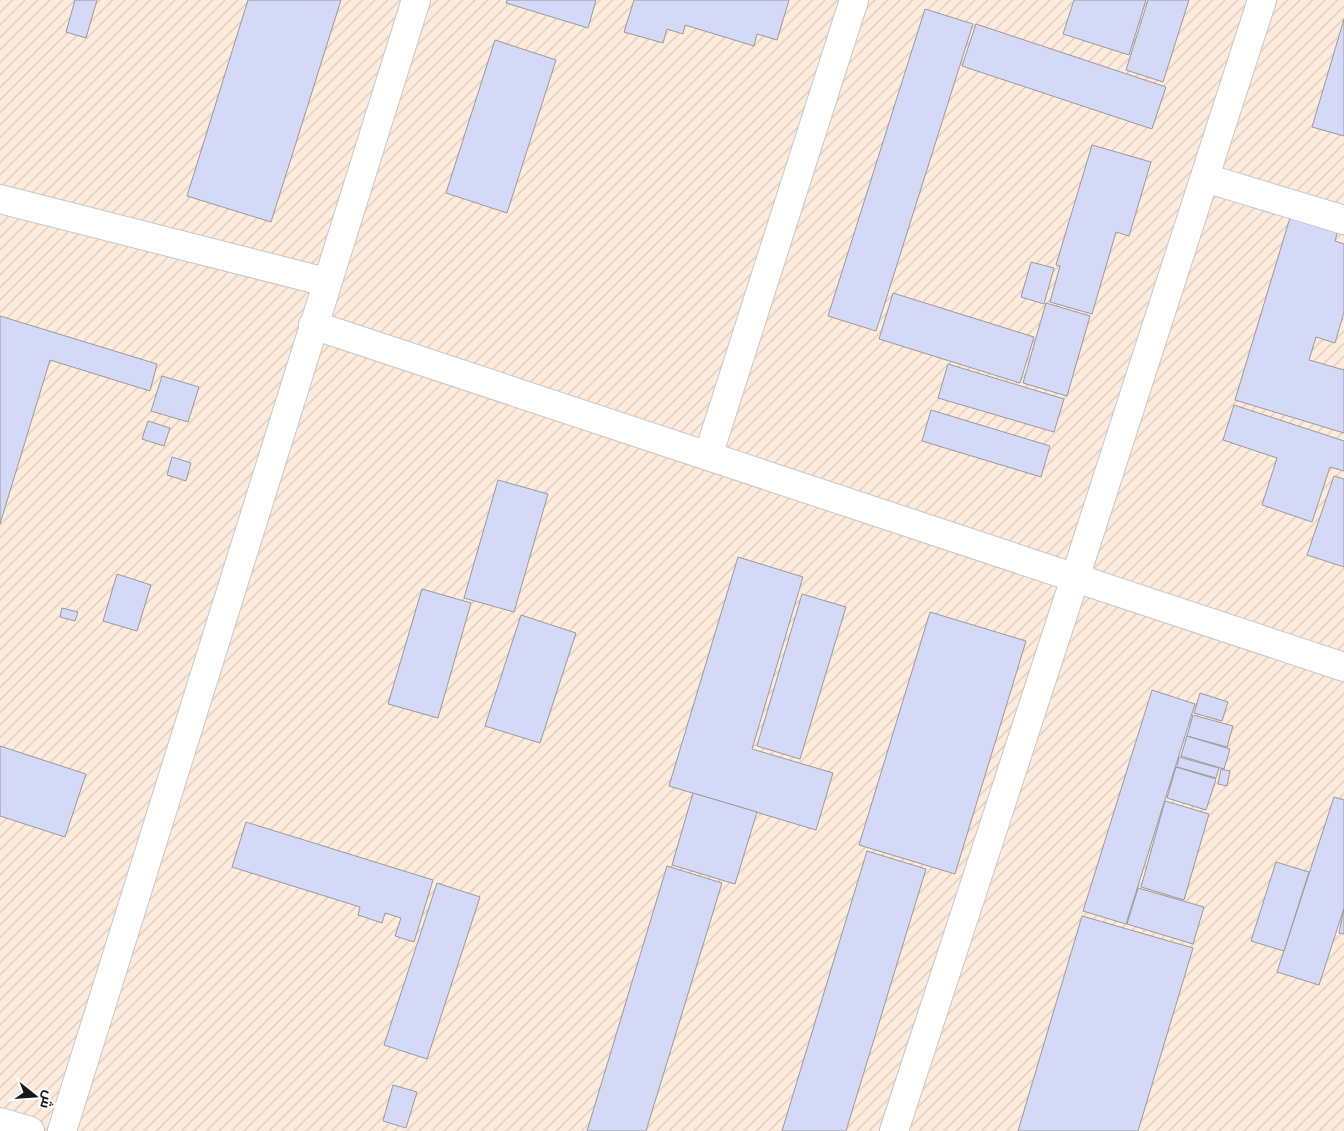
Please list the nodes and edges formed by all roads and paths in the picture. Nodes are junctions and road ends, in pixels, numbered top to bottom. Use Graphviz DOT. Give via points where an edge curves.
graph roads {
  1 [pos="416,0"];
  2 [pos="854,0"];
  3 [pos="1262,0"];
  4 [pos="1205,178"];
  5 [pos="0,199"];
  6 [pos="1344,220"];
  7 [pos="326,282"];
  8 [pos="313,325"];
  9 [pos="708,456"];
  10 [pos="1075,578"];
  11 [pos="1344,667"];
  12 [pos="0,1122"];
  13 [pos="30,1131"];
  14 [pos="62,1131"];
  15 [pos="894,1131"];
  1 -- 7 [label="street"];
  2 -- 9 [label="street"];
  3 -- 4 [label="street"];
  4 -- 6 [label="street"];
  4 -- 10 [label="street"];
  5 -- 7 [label="street"];
  7 -- 8 [label="street"];
  8 -- 9 [label="street"];
  8 -- 14 [label="street"];
  9 -- 10 [label="street"];
  10 -- 11 [label="street"];
  10 -- 15 [label="street"];
  12 -- 13 [label="street"];
}
